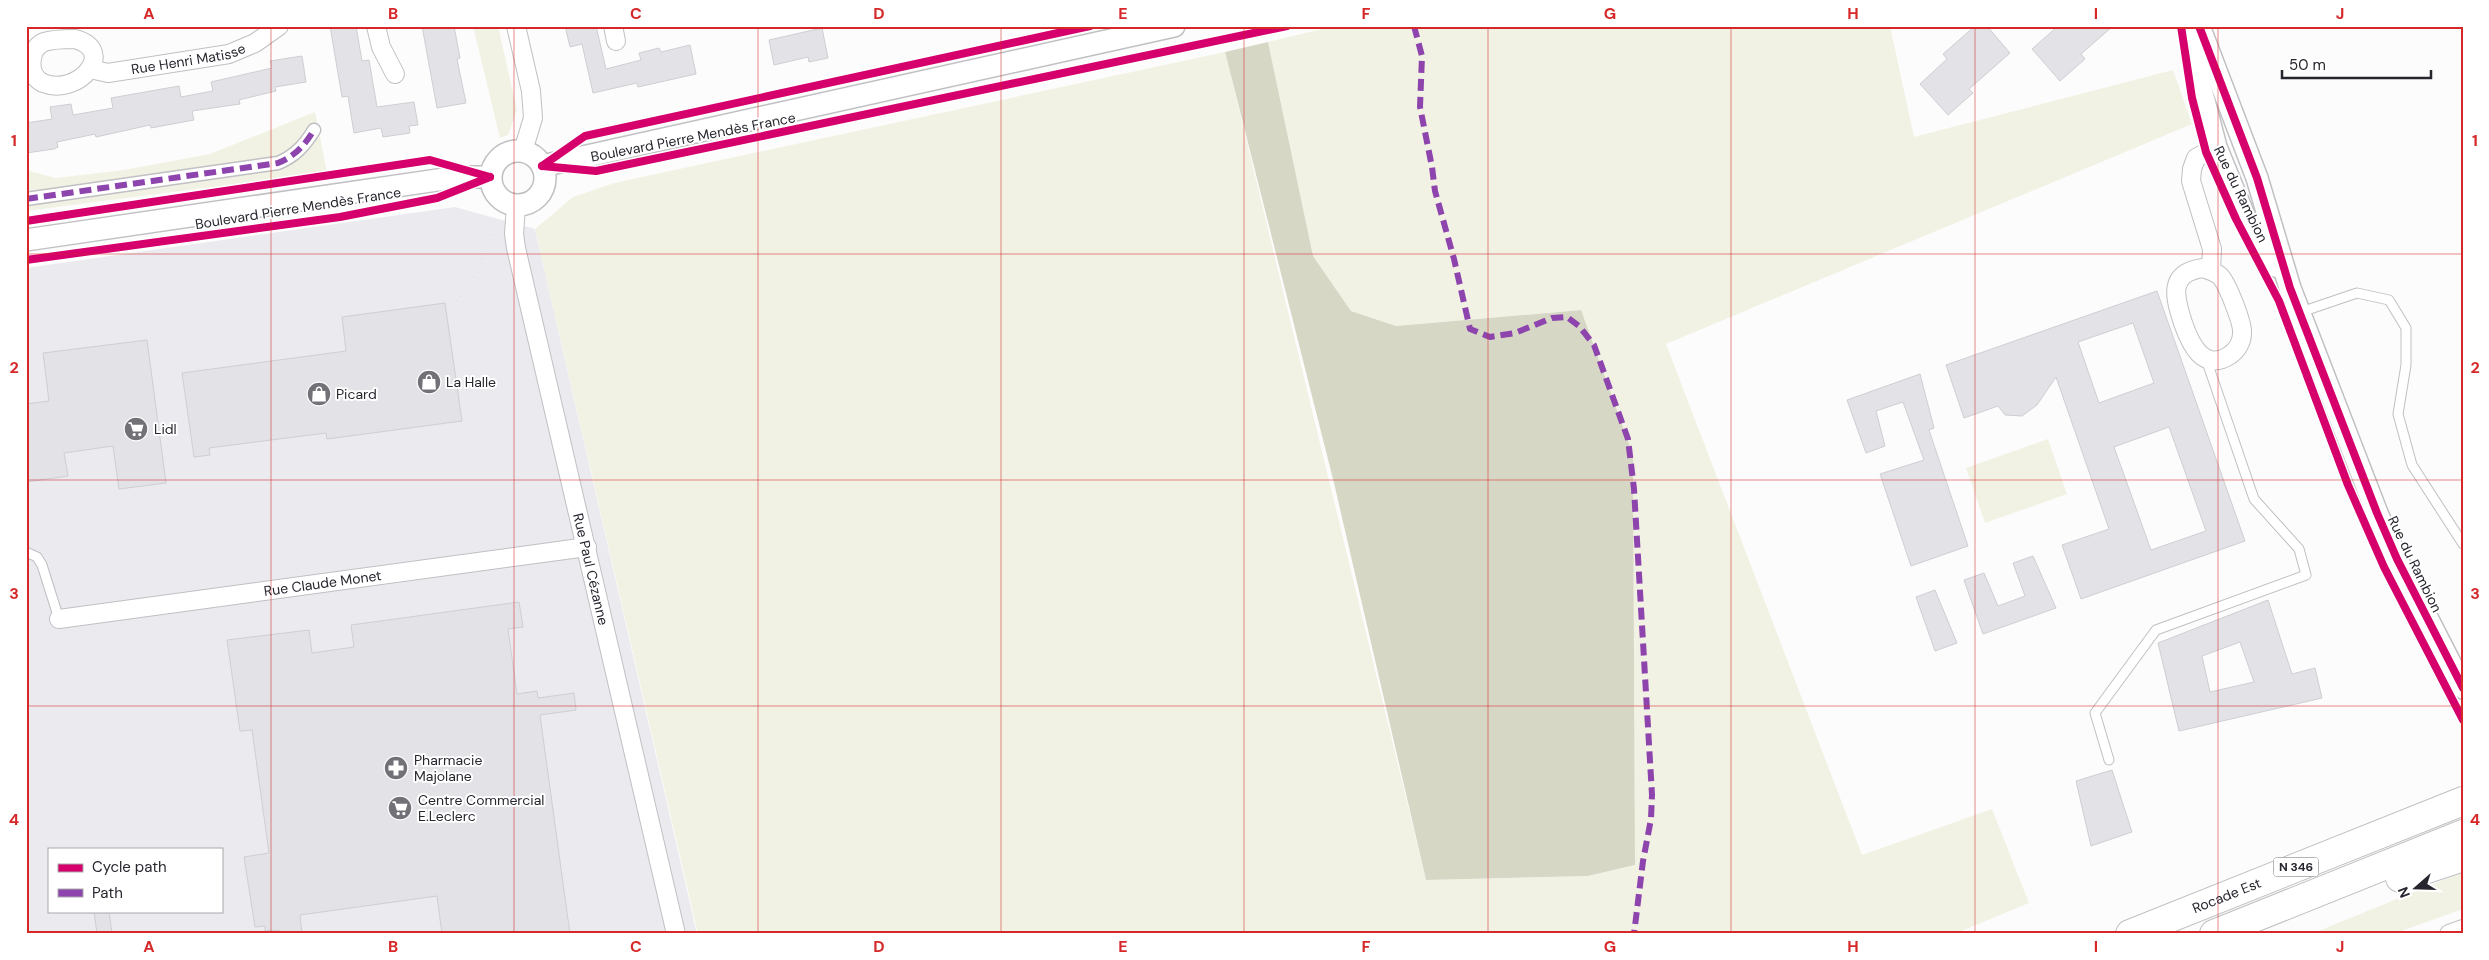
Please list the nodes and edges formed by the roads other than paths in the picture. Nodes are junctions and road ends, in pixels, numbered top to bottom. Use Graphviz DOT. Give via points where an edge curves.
graph roads {
  1 [pos="279,26"];
  2 [pos="376,26"];
  3 [pos="516,26"];
  4 [pos="1174,26"];
  5 [pos="2191,26"];
  6 [pos="2199,26"];
  7 [pos="90,69"];
  8 [pos="395,74"];
  9 [pos="314,130"];
  10 [pos="2216,147"];
  11 [pos="523,151"];
  12 [pos="542,166"];
  13 [pos="490,177"];
  14 [pos="26,200"];
  15 [pos="516,206"];
  16 [pos="26,240"];
  17 [pos="2211,270"];
  18 [pos="2290,288"];
  19 [pos="2300,312"];
  20 [pos="2206,358"];
  21 [pos="2463,544"];
  22 [pos="587,547"];
  23 [pos="26,552"];
  24 [pos="59,619"];
  25 [pos="2463,688"];
  26 [pos="2109,760"];
  27 [pos="2463,801"];
  28 [pos="2463,834"];
  29 [pos="2463,857"];
  30 [pos="2351,879"];
  31 [pos="2463,929"];
  32 [pos="676,934"];
  33 [pos="2130,934"];
  34 [pos="2214,934"];
  35 [pos="2449,934"];
  1 -- 7 [label="street, Rue Henri Matisse" via="255,43 230,54 108,73"];
  2 -- 8 [label="street" via="381,48"];
  3 -- 11 [label="street" via="531,91 533,118"];
  4 -- 12 [label="street, Boulevard Pierre Mendès France"];
  5 -- 10 [label="street, Rue du Rambion" via="2195,66"];
  6 -- 18 [label="street, Rue du Rambion" via="2257,178"];
  9 -- 14 [label="street" via="290,158 278,163"];
  10 -- 17 [label="street" via="2196,158 2191,181 2212,249"];
  10 -- 18 [label="street, Rue du Rambion" via="2245,218"];
  11 -- 12 [label="street" via="531,154"];
  11 -- 13 [label="street" via="504,154 492,168"];
  12 -- 15 [label="street" via="545,175 541,193 534,200"];
  13 -- 15 [label="street" via="491,186 500,200"];
  13 -- 16 [label="street, Boulevard Pierre Mendès France" via="458,177"];
  15 -- 22 [label="street, Rue Paul Cézanne" via="516,248"];
  17 -- 20 [label="street" via="2194,270 2184,275 2177,283 2175,294 2191,346"];
  17 -- 20 [label="street" via="2226,284 2242,332 2241,342 2230,355 2213,360"];
  18 -- 19 [label="street, Rue du Rambion"];
  19 -- 21 [label="lane" via="2357,293 2388,300 2406,328 2406,365 2398,414 2412,465"];
  19 -- 25 [label="street, Rue du Rambion" via="2377,513"];
  20 -- 26 [label="lane" via="2254,499 2299,549 2306,575 2156,630 2095,713"];
  22 -- 24 [label="street, Rue Claude Monet"];
  22 -- 32 [label="street, Rue Paul Cézanne"];
  23 -- 24 [label="lane" via="37,557 42,565"];
  27 -- 33 [label="highway, Rocade Est / N 346"];
  28 -- 30 [label="highway, N 346"];
  29 -- 30 [label="highway" via="2377,886"];
  30 -- 34 [label="highway, N 346"];
  31 -- 35 [label="street"];
}
